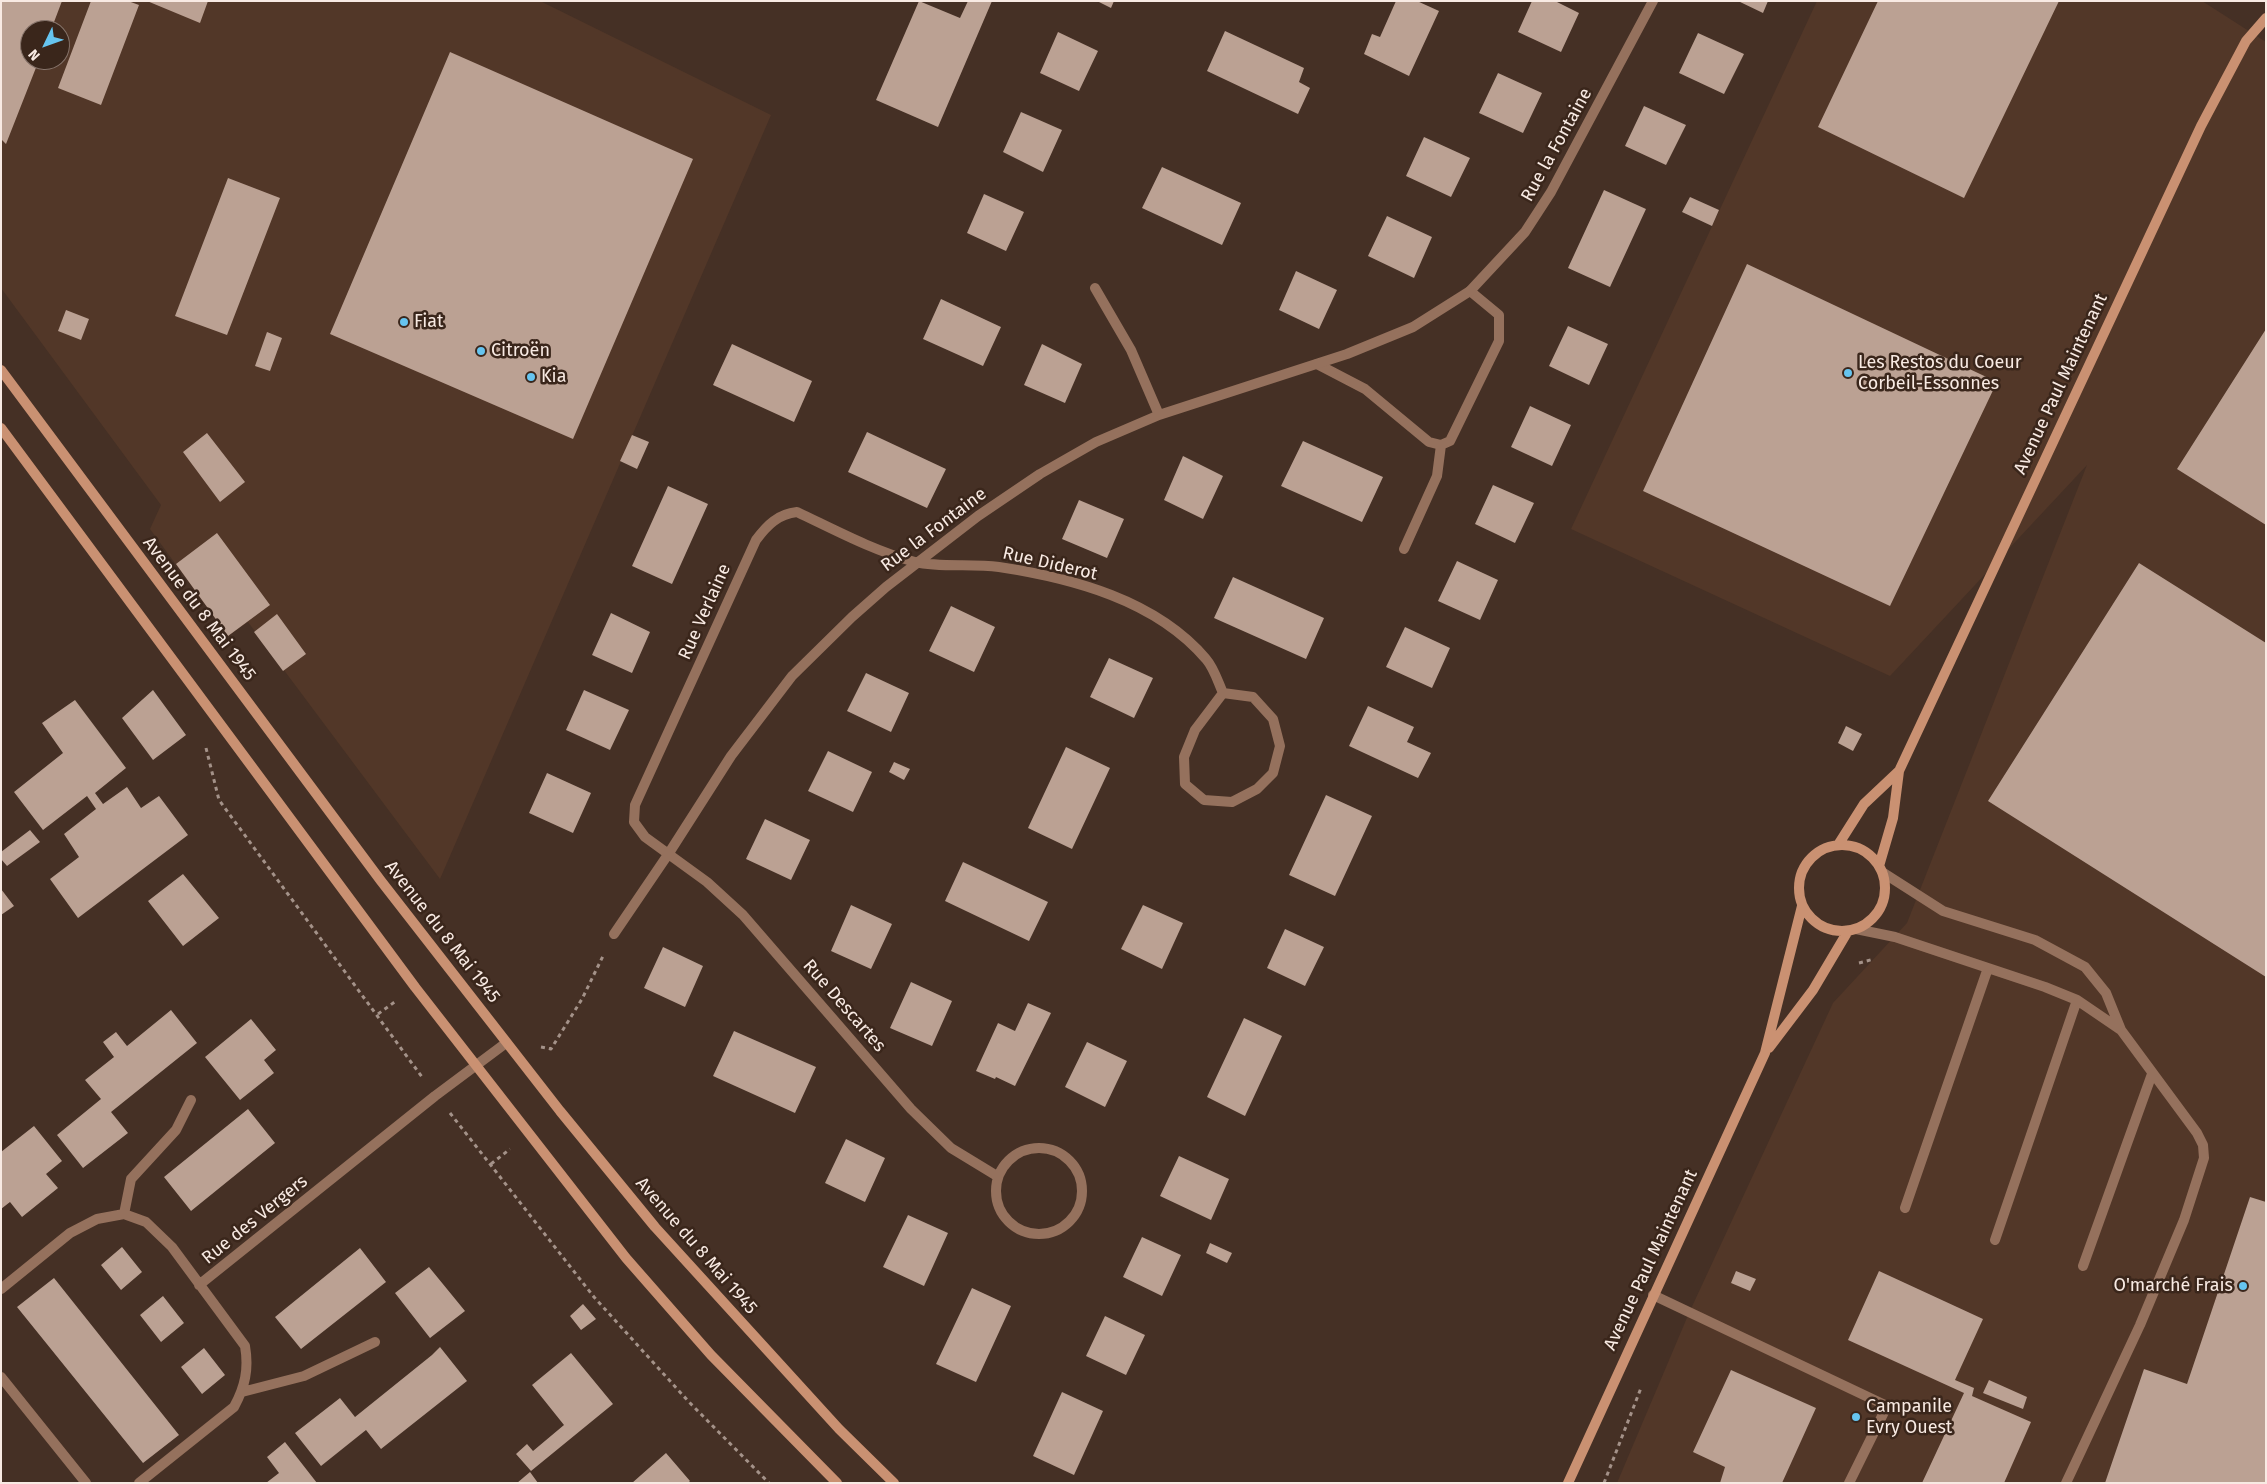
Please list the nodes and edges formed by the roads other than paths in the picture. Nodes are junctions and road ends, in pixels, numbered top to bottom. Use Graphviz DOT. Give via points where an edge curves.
graph roads {
  1 [pos="1653,1"];
  2 [pos="2266,18"];
  3 [pos="1095,288"];
  4 [pos="1470,291"];
  5 [pos="1317,364"];
  6 [pos="1,370"];
  7 [pos="1159,415"];
  8 [pos="1,428"];
  9 [pos="1441,445"];
  10 [pos="1404,549"];
  11 [pos="918,562"];
  12 [pos="1223,693"];
  13 [pos="1899,771"];
  14 [pos="1838,844"];
  15 [pos="670,853"];
  16 [pos="1880,869"];
  17 [pos="1802,906"];
  18 [pos="1852,930"];
  19 [pos="614,934"];
  20 [pos="1988,968"];
  21 [pos="2077,1000"];
  22 [pos="2121,1030"];
  23 [pos="506,1043"];
  24 [pos="1765,1053"];
  25 [pos="477,1065"];
  26 [pos="2152,1074"];
  27 [pos="190,1100"];
  28 [pos="997,1176"];
  29 [pos="1906,1208"];
  30 [pos="124,1214"];
  31 [pos="1995,1240"];
  32 [pos="2083,1266"];
  33 [pos="200,1285"];
  34 [pos="1,1290"];
  35 [pos="1652,1295"];
  36 [pos="374,1342"];
  37 [pos="1,1377"];
  38 [pos="242,1392"];
  39 [pos="86,1483"];
  40 [pos="139,1483"];
  41 [pos="837,1483"];
  42 [pos="894,1483"];
  43 [pos="1568,1483"];
  44 [pos="1849,1483"];
  45 [pos="2066,1483"];
  1 -- 4 [label="street, Rue la Fontaine" via="1551,192 1525,232"];
  2 -- 13 [label="main road, Avenue Paul Maintenant" via="2246,41 2201,126"];
  3 -- 7 [label="street" via="1131,350"];
  4 -- 5 [label="street, Rue la Fontaine" via="1413,328"];
  4 -- 9 [label="street" via="1499,315 1499,341 1450,441"];
  5 -- 7 [label="street, Rue la Fontaine"];
  5 -- 9 [label="street" via="1365,389 1428,442"];
  6 -- 23 [label="main road, Avenue du 8 Mai 1945" via="381,881"];
  7 -- 11 [label="street, Rue la Fontaine" via="1096,442 1040,474"];
  8 -- 25 [label="main road" via="415,987"];
  9 -- 10 [label="street" via="1437,476"];
  11 -- 12 [label="street, Rue Diderot" via="998,567 1045,576 1082,584 1139,608 1175,628 1207,660"];
  11 -- 15 [label="street, Rue la Fontaine" via="852,616 792,676 730,756"];
  11 -- 15 [label="street, Rue Verlaine" via="883,552 797,512 785,513 766,525 756,540 636,805 634,822 645,837"];
  12 -- 12 [label="street" via="1195,730 1184,757 1185,784 1204,800 1232,802 1257,789 1273,772 1280,746 1273,718 1253,697"];
  13 -- 14 [label="main road, Avenue Paul Maintenant" via="1864,804"];
  13 -- 16 [label="main road, Avenue Paul Maintenant" via="1893,818"];
  14 -- 16 [label="main road" via="1862,849 1872,856"];
  14 -- 17 [label="main road" via="1819,851 1804,866 1798,893"];
  15 -- 19 [label="street, Rue la Fontaine"];
  15 -- 28 [label="street, Rue Descartes" via="743,915 917,1115 951,1148"];
  16 -- 18 [label="main road" via="1885,886 1884,899 1869,922"];
  16 -- 22 [label="street" via="1943,911 2035,940 2086,967 2106,993"];
  17 -- 18 [label="main road" via="1821,926 1834,931"];
  17 -- 24 [label="main road, Avenue Paul Maintenant"];
  18 -- 20 [label="street" via="1895,938"];
  18 -- 24 [label="main road, Avenue Paul Maintenant" via="1813,990"];
  20 -- 21 [label="street"];
  20 -- 29 [label="street"];
  21 -- 22 [label="street"];
  21 -- 31 [label="street"];
  22 -- 26 [label="street"];
  23 -- 25 [label="street, Rue des Vergers"];
  23 -- 42 [label="main road, Avenue du 8 Mai 1945" via="655,1227 832,1422"];
  24 -- 35 [label="main road, Avenue Paul Maintenant"];
  25 -- 33 [label="street, Rue des Vergers"];
  25 -- 41 [label="main road" via="626,1258 711,1355"];
  26 -- 32 [label="street"];
  26 -- 45 [label="street" via="2197,1133 2203,1145 2204,1158 2184,1220 2140,1325"];
  27 -- 30 [label="street" via="176,1130 131,1179"];
  28 -- 28 [label="street" via="996,1201 1008,1222 1030,1234 1054,1233 1074,1217 1083,1194 1078,1170 1060,1152 1036,1147 1012,1156"];
  30 -- 33 [label="street, Rue des Vergers" via="146,1222 172,1247"];
  30 -- 34 [label="street" via="97,1219 70,1233"];
  33 -- 38 [label="street" via="245,1346 248,1362"];
  35 -- 43 [label="main road, Avenue Paul Maintenant"];
  35 -- 44 [label="street" via="1888,1406"];
  36 -- 38 [label="street" via="304,1376"];
  37 -- 39 [label="street"];
  38 -- 40 [label="street" via="223,1418"];
}
